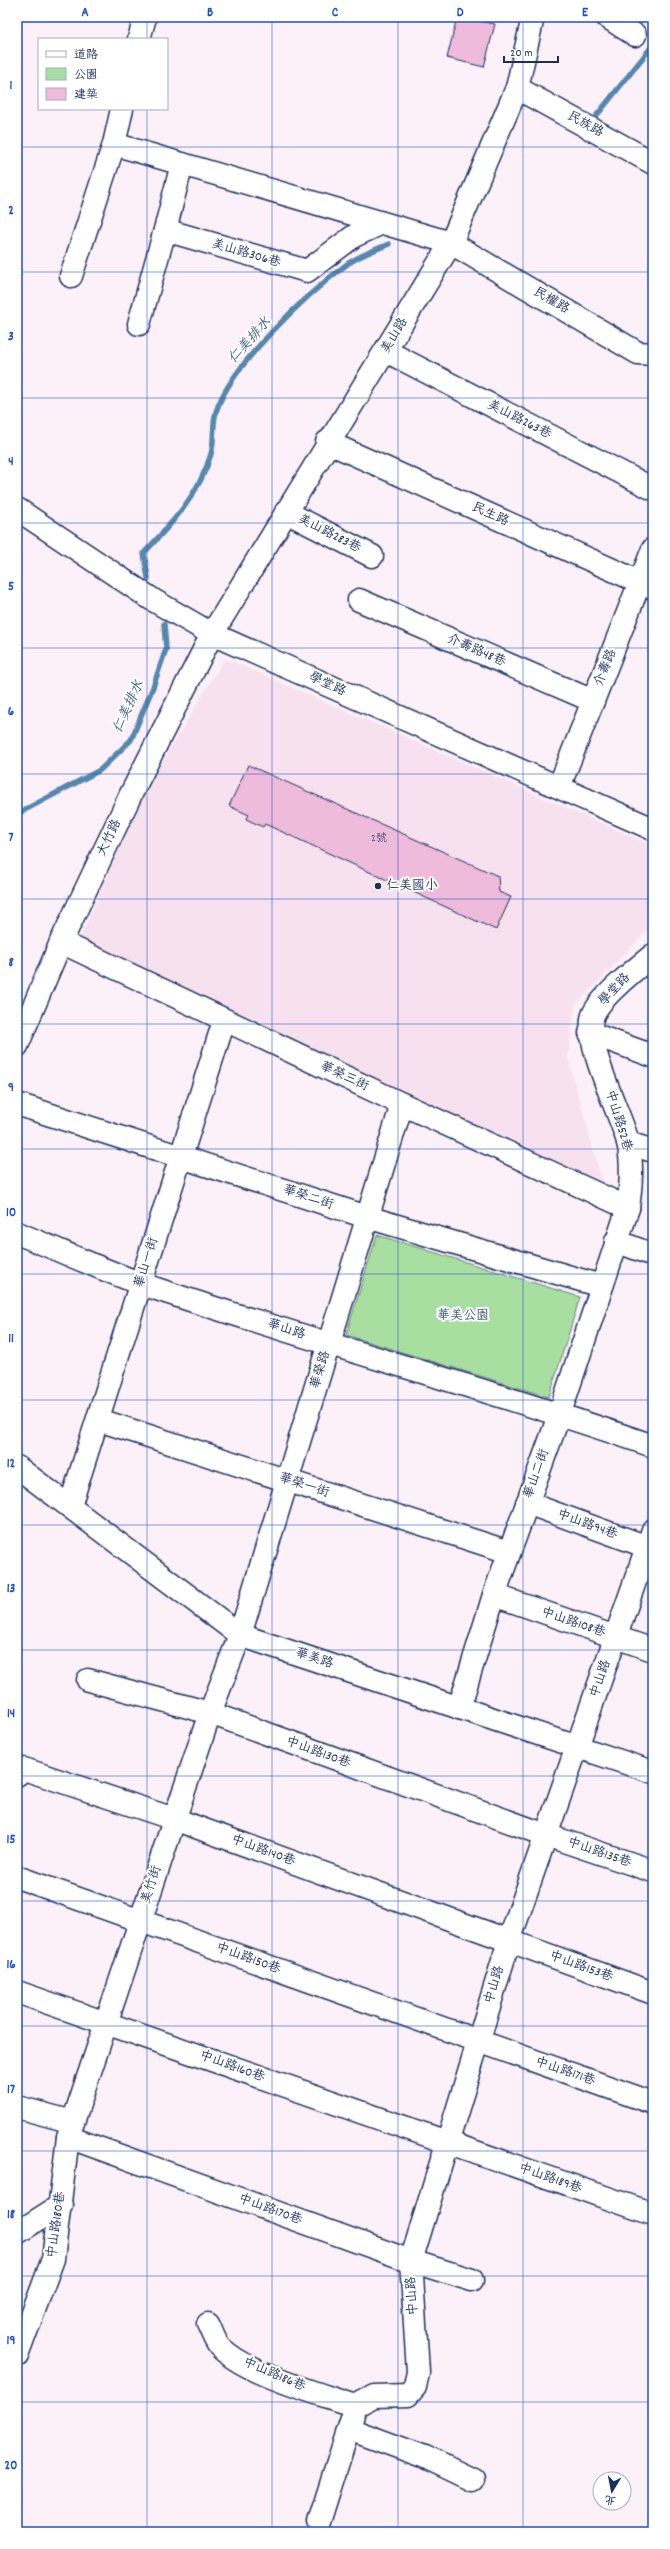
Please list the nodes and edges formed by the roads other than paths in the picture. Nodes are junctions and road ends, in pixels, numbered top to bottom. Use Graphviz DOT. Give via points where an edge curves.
graph roads {
  1 [pos="145,17"];
  2 [pos="533,17"];
  3 [pos="607,17"];
  4 [pos="635,35"];
  5 [pos="139,38"];
  6 [pos="517,88"];
  7 [pos="122,110"];
  8 [pos="114,144"];
  9 [pos="653,163"];
  10 [pos="182,164"];
  11 [pos="382,223"];
  12 [pos="165,230"];
  13 [pos="451,243"];
  14 [pos="71,276"];
  15 [pos="139,324"];
  16 [pos="386,351"];
  17 [pos="653,354"];
  18 [pos="327,442"];
  19 [pos="653,489"];
  20 [pos="17,509"];
  21 [pos="286,512"];
  22 [pos="653,549"];
  23 [pos="372,556"];
  24 [pos="646,585"];
  25 [pos="359,600"];
  26 [pos="212,634"];
  27 [pos="593,701"];
  28 [pos="559,787"];
  29 [pos="653,829"];
  30 [pos="61,942"];
  31 [pos="653,955"];
  32 [pos="224,1020"];
  33 [pos="590,1033"];
  34 [pos="17,1046"];
  35 [pos="653,1056"];
  36 [pos="17,1104"];
  37 [pos="402,1104"];
  38 [pos="628,1143"];
  39 [pos="653,1151"];
  40 [pos="180,1158"];
  41 [pos="628,1208"];
  42 [pos="368,1217"];
  43 [pos="17,1233"];
  44 [pos="616,1241"];
  45 [pos="653,1255"];
  46 [pos="141,1283"];
  47 [pos="601,1286"];
  48 [pos="329,1344"];
  49 [pos="560,1413"];
  50 [pos="99,1420"];
  51 [pos="653,1446"];
  52 [pos="17,1467"];
  53 [pos="287,1480"];
  54 [pos="527,1503"];
  55 [pos="70,1506"];
  56 [pos="651,1542"];
  57 [pos="509,1552"];
  58 [pos="494,1596"];
  59 [pos="240,1635"];
  60 [pos="615,1638"];
  61 [pos="653,1650"];
  62 [pos="88,1680"];
  63 [pos="459,1708"];
  64 [pos="210,1713"];
  65 [pos="577,1747"];
  66 [pos="653,1772"];
  67 [pos="17,1774"];
  68 [pos="174,1819"];
  69 [pos="546,1835"];
  70 [pos="653,1871"];
  71 [pos="17,1878"];
  72 [pos="140,1920"];
  73 [pos="509,1941"];
  74 [pos="17,1992"];
  75 [pos="653,1993"];
  76 [pos="106,2022"];
  77 [pos="478,2041"];
  78 [pos="653,2103"];
  79 [pos="17,2108"];
  80 [pos="70,2130"];
  81 [pos="447,2143"];
  82 [pos="61,2205"];
  83 [pos="653,2214"];
  84 [pos="17,2233"];
  85 [pos="410,2261"];
  86 [pos="472,2280"];
  87 [pos="208,2324"];
  88 [pos="17,2356"];
  89 [pos="356,2406"];
  90 [pos="349,2429"];
  91 [pos="473,2480"];
  92 [pos="320,2522"];
  1 -- 5 [label="street"];
  2 -- 6 [label="street, 美山路"];
  3 -- 4 [label="street"];
  6 -- 9 [label="street, 民族路"];
  6 -- 13 [label="street, 美山路"];
  7 -- 8 [label="street"];
  8 -- 10 [label="street"];
  8 -- 14 [label="street"];
  10 -- 11 [label="street"];
  10 -- 12 [label="street"];
  11 -- 12 [label="street, 美山路306巷" via="354,236 307,271"];
  11 -- 13 [label="street"];
  12 -- 15 [label="street"];
  13 -- 16 [label="street, 美山路"];
  13 -- 17 [label="street, 民權路" via="638,353"];
  16 -- 18 [label="street, 美山路"];
  16 -- 19 [label="street, 美山路263巷"];
  18 -- 21 [label="street, 美山路"];
  18 -- 24 [label="street, 民生路"];
  20 -- 26 [label="street, 學堂路" via="153,600"];
  21 -- 23 [label="street, 美山路283巷"];
  21 -- 26 [label="street, 美山路"];
  22 -- 24 [label="street, 介壽路"];
  24 -- 27 [label="street, 介壽路"];
  25 -- 27 [label="street, 介壽路48巷"];
  26 -- 28 [label="street, 學堂路"];
  26 -- 30 [label="street, 大竹路" via="131,794"];
  27 -- 28 [label="street, 介壽路"];
  28 -- 29 [label="street, 學堂路"];
  30 -- 32 [label="street, 華榮三街"];
  30 -- 34 [label="street, 大竹路"];
  31 -- 33 [label="street, 學堂路" via="618,983 594,1014"];
  32 -- 37 [label="street, 華榮三街"];
  32 -- 40 [label="street, 華山一街"];
  33 -- 35 [label="street"];
  33 -- 38 [label="street, 中山路52巷"];
  36 -- 40 [label="street, 華榮二街"];
  37 -- 41 [label="street, 華榮三街"];
  37 -- 42 [label="street, 華榮路"];
  38 -- 39 [label="street"];
  38 -- 41 [label="street, 中山路52巷" via="632,1182"];
  40 -- 42 [label="street, 華榮二街"];
  40 -- 46 [label="street, 華山一街"];
  41 -- 44 [label="street, 中山路52巷"];
  42 -- 47 [label="street, 華榮二街"];
  42 -- 48 [label="street, 華榮路"];
  43 -- 46 [label="street, 華山路"];
  44 -- 45 [label="street"];
  44 -- 47 [label="street, 華山二街"];
  46 -- 48 [label="street, 華山路"];
  46 -- 50 [label="street, 華山一街"];
  47 -- 49 [label="street, 華山二街"];
  48 -- 49 [label="street, 華山路"];
  48 -- 53 [label="street, 華榮路"];
  49 -- 51 [label="street, 華山路"];
  49 -- 54 [label="street, 華山二街"];
  50 -- 53 [label="street, 華榮一街"];
  50 -- 55 [label="street, 華山一街"];
  52 -- 55 [label="street, 華美路"];
  53 -- 57 [label="street, 華榮一街"];
  53 -- 59 [label="street, 華榮路"];
  54 -- 56 [label="street, 中山路94巷"];
  54 -- 57 [label="street, 華山二街"];
  55 -- 59 [label="street, 華美路"];
  56 -- 60 [label="street, 中山路"];
  57 -- 58 [label="street, 華山二街"];
  58 -- 60 [label="street, 中山路108巷"];
  58 -- 63 [label="street, 華山二街"];
  59 -- 63 [label="street, 華美路"];
  59 -- 64 [label="street, 美竹街"];
  60 -- 61 [label="street, 中山路108巷"];
  60 -- 65 [label="street, 中山路"];
  62 -- 64 [label="street, 中山路130巷"];
  63 -- 65 [label="street, 華美路"];
  64 -- 68 [label="street, 美竹街"];
  64 -- 69 [label="street, 中山路130巷"];
  65 -- 66 [label="street, 華美路"];
  65 -- 69 [label="street, 中山路"];
  67 -- 68 [label="street, 中山路140巷" via="24,1769"];
  68 -- 72 [label="street, 美竹街"];
  68 -- 73 [label="street, 中山路140巷"];
  69 -- 70 [label="street, 中山路135巷"];
  69 -- 73 [label="street, 中山路"];
  71 -- 72 [label="street, 中山路150巷"];
  72 -- 76 [label="street, 美竹街"];
  72 -- 77 [label="street, 中山路150巷"];
  73 -- 75 [label="street, 中山路153巷"];
  73 -- 77 [label="street, 中山路"];
  74 -- 76 [label="street, 中山路160巷"];
  76 -- 80 [label="street, 美竹街"];
  76 -- 81 [label="street, 中山路160巷"];
  77 -- 78 [label="street, 中山路171巷"];
  77 -- 81 [label="street, 中山路"];
  79 -- 80 [label="street, 中山路170巷"];
  80 -- 82 [label="street, 中山路180巷"];
  80 -- 85 [label="street, 中山路170巷"];
  81 -- 83 [label="street, 中山路189巷"];
  81 -- 85 [label="street, 中山路"];
  82 -- 84 [label="street"];
  82 -- 88 [label="street, 中山路180巷" via="53,2259"];
  85 -- 86 [label="street, 中山路170巷"];
  85 -- 89 [label="street, 中山路" via="418,2372 416,2387 408,2395 374,2396"];
  87 -- 89 [label="street, 中山路186巷" via="220,2348 246,2365 283,2381"];
  89 -- 90 [label="street"];
  90 -- 91 [label="street" via="425,2457"];
  90 -- 92 [label="street"];
}
